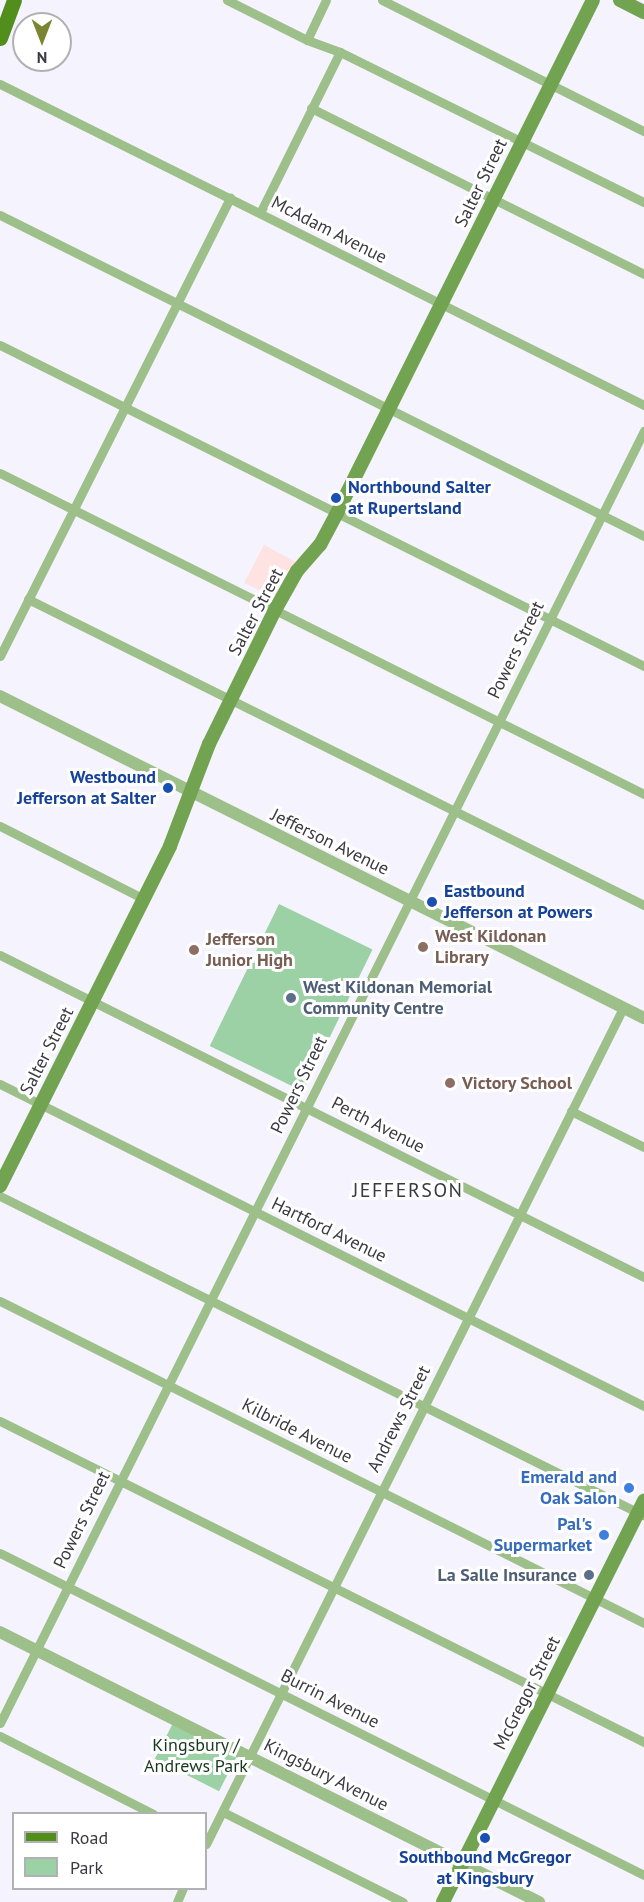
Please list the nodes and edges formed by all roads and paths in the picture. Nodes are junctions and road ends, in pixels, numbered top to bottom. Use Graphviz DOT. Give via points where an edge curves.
graph roads {
  1 [pos="14,0"];
  2 [pos="227,0"];
  3 [pos="326,0"];
  4 [pos="382,0"];
  5 [pos="593,0"];
  6 [pos="620,0"];
  7 [pos="644,12"];
  8 [pos="0,38"];
  9 [pos="307,40"];
  10 [pos="340,52"];
  11 [pos="0,84"];
  12 [pos="551,85"];
  13 [pos="311,108"];
  14 [pos="644,131"];
  15 [pos="522,142"];
  16 [pos="230,198"];
  17 [pos="495,199"];
  18 [pos="644,202"];
  19 [pos="260,213"];
  20 [pos="0,215"];
  21 [pos="644,274"];
  22 [pos="178,303"];
  23 [pos="441,304"];
  24 [pos="0,345"];
  25 [pos="644,405"];
  26 [pos="126,407"];
  27 [pos="389,409"];
  28 [pos="644,431"];
  29 [pos="0,473"];
  30 [pos="73,510"];
  31 [pos="337,513"];
  32 [pos="602,515"];
  33 [pos="644,536"];
  34 [pos="28,599"];
  35 [pos="275,610"];
  36 [pos="550,619"];
  37 [pos="0,656"];
  38 [pos="644,666"];
  39 [pos="0,696"];
  40 [pos="231,699"];
  41 [pos="499,722"];
  42 [pos="191,794"];
  43 [pos="644,795"];
  44 [pos="455,810"];
  45 [pos="0,826"];
  46 [pos="144,899"];
  47 [pos="410,901"];
  48 [pos="644,905"];
  49 [pos="0,955"];
  50 [pos="93,1001"];
  51 [pos="623,1008"];
  52 [pos="644,1018"];
  53 [pos="0,1084"];
  54 [pos="41,1104"];
  55 [pos="306,1108"];
  56 [pos="572,1111"];
  57 [pos="644,1147"];
  58 [pos="0,1186"];
  59 [pos="0,1196"];
  60 [pos="255,1212"];
  61 [pos="519,1215"];
  62 [pos="644,1277"];
  63 [pos="211,1299"];
  64 [pos="0,1301"];
  65 [pos="468,1317"];
  66 [pos="169,1385"];
  67 [pos="424,1406"];
  68 [pos="644,1406"];
  69 [pos="0,1421"];
  70 [pos="120,1481"];
  71 [pos="381,1491"];
  72 [pos="642,1510"];
  73 [pos="0,1554"];
  74 [pos="68,1587"];
  75 [pos="334,1587"];
  76 [pos="595,1598"];
  77 [pos="644,1623"];
  78 [pos="0,1632"];
  79 [pos="36,1650"];
  80 [pos="282,1693"];
  81 [pos="547,1694"];
  82 [pos="0,1723"];
  83 [pos="0,1736"];
  84 [pos="644,1742"];
  85 [pos="250,1757"];
  86 [pos="494,1800"];
  87 [pos="149,1812"];
  88 [pos="223,1812"];
  89 [pos="207,1840"];
  90 [pos="462,1863"];
  91 [pos="644,1875"];
  92 [pos="403,1902"];
  93 [pos="443,1902"];
  94 [pos="539,1902"];
  1 -- 8 [label="main road"];
  2 -- 9 [label="street"];
  3 -- 9 [label="street"];
  4 -- 12 [label="street"];
  5 -- 12 [label="main road, Salter Street"];
  6 -- 7 [label="main road"];
  9 -- 10 [label="street"];
  10 -- 13 [label="street"];
  10 -- 15 [label="street"];
  11 -- 16 [label="street, McAdam Avenue"];
  12 -- 14 [label="street"];
  12 -- 15 [label="main road, Salter Street"];
  13 -- 17 [label="street"];
  13 -- 19 [label="street"];
  15 -- 17 [label="main road, Salter Street"];
  15 -- 18 [label="street"];
  16 -- 19 [label="street, McAdam Avenue"];
  16 -- 22 [label="street"];
  17 -- 21 [label="street"];
  17 -- 23 [label="main road, Salter Street"];
  19 -- 23 [label="street, McAdam Avenue"];
  20 -- 22 [label="street"];
  22 -- 26 [label="street"];
  22 -- 27 [label="street"];
  23 -- 25 [label="street, McAdam Avenue"];
  23 -- 27 [label="main road, Salter Street"];
  24 -- 26 [label="street"];
  26 -- 30 [label="street"];
  26 -- 31 [label="street"];
  27 -- 31 [label="main road, Salter Street"];
  27 -- 32 [label="street"];
  28 -- 32 [label="street, Powers Street"];
  29 -- 30 [label="street"];
  30 -- 34 [label="street"];
  30 -- 35 [label="street"];
  31 -- 35 [label="main road, Salter Street"];
  31 -- 36 [label="street"];
  32 -- 33 [label="street"];
  32 -- 36 [label="street, Powers Street"];
  34 -- 37 [label="street"];
  34 -- 40 [label="street"];
  35 -- 40 [label="main road, Salter Street"];
  35 -- 41 [label="street"];
  36 -- 38 [label="street"];
  36 -- 41 [label="street, Powers Street"];
  39 -- 42 [label="street, Jefferson Avenue"];
  40 -- 42 [label="main road, Salter Street" via="208,744"];
  40 -- 44 [label="street"];
  41 -- 43 [label="street"];
  41 -- 44 [label="street, Powers Street"];
  42 -- 46 [label="main road, Salter Street"];
  42 -- 47 [label="street, Jefferson Avenue"];
  44 -- 47 [label="street, Powers Street"];
  44 -- 48 [label="street"];
  45 -- 46 [label="street"];
  46 -- 50 [label="main road, Salter Street"];
  47 -- 51 [label="street, Jefferson Avenue"];
  47 -- 55 [label="street, Powers Street"];
  49 -- 50 [label="street, Perth Avenue"];
  50 -- 54 [label="main road, Salter Street"];
  50 -- 55 [label="street, Perth Avenue"];
  51 -- 52 [label="street, Jefferson Avenue"];
  51 -- 56 [label="street, Andrews Street"];
  53 -- 54 [label="street, Hartford Avenue"];
  54 -- 58 [label="main road, Salter Street"];
  54 -- 60 [label="street, Hartford Avenue"];
  55 -- 60 [label="street, Powers Street"];
  55 -- 61 [label="street, Perth Avenue"];
  56 -- 57 [label="street"];
  56 -- 61 [label="street, Andrews Street"];
  59 -- 63 [label="street"];
  60 -- 63 [label="street, Powers Street"];
  60 -- 65 [label="street, Hartford Avenue"];
  61 -- 62 [label="street, Perth Avenue"];
  61 -- 65 [label="street, Andrews Street"];
  63 -- 66 [label="street, Powers Street"];
  63 -- 67 [label="street"];
  64 -- 66 [label="street, Kilbride Avenue"];
  65 -- 67 [label="street, Andrews Street"];
  65 -- 68 [label="street, Hartford Avenue"];
  66 -- 70 [label="street, Powers Street"];
  66 -- 71 [label="street, Kilbride Avenue"];
  67 -- 71 [label="street, Andrews Street"];
  67 -- 72 [label="street"];
  69 -- 70 [label="street"];
  70 -- 74 [label="street, Powers Street"];
  70 -- 75 [label="street"];
  71 -- 75 [label="street, Andrews Street"];
  71 -- 76 [label="street, Kilbride Avenue"];
  72 -- 76 [label="main road, McGregor Street"];
  73 -- 74 [label="street, Burrin Avenue"];
  74 -- 79 [label="street, Powers Street"];
  74 -- 80 [label="street, Burrin Avenue"];
  75 -- 80 [label="street, Andrews Street"];
  75 -- 81 [label="street"];
  76 -- 77 [label="street, Kilbride Avenue"];
  76 -- 81 [label="main road, McGregor Street"];
  78 -- 79 [label="street, Kingsbury Avenue"];
  79 -- 82 [label="street, Powers Street"];
  79 -- 85 [label="street, Kingsbury Avenue"];
  80 -- 85 [label="street, Andrews Street"];
  80 -- 86 [label="street, Burrin Avenue"];
  81 -- 84 [label="street"];
  81 -- 86 [label="main road, McGregor Street"];
  83 -- 87 [label="street"];
  85 -- 88 [label="street, Andrews Street"];
  85 -- 90 [label="street, Kingsbury Avenue"];
  86 -- 90 [label="main road, McGregor Street"];
  86 -- 91 [label="street, Burrin Avenue"];
  88 -- 89 [label="street, Andrews Street"];
  88 -- 92 [label="street"];
  90 -- 93 [label="main road, McGregor Street"];
  90 -- 94 [label="street, Kingsbury Avenue"];
}
